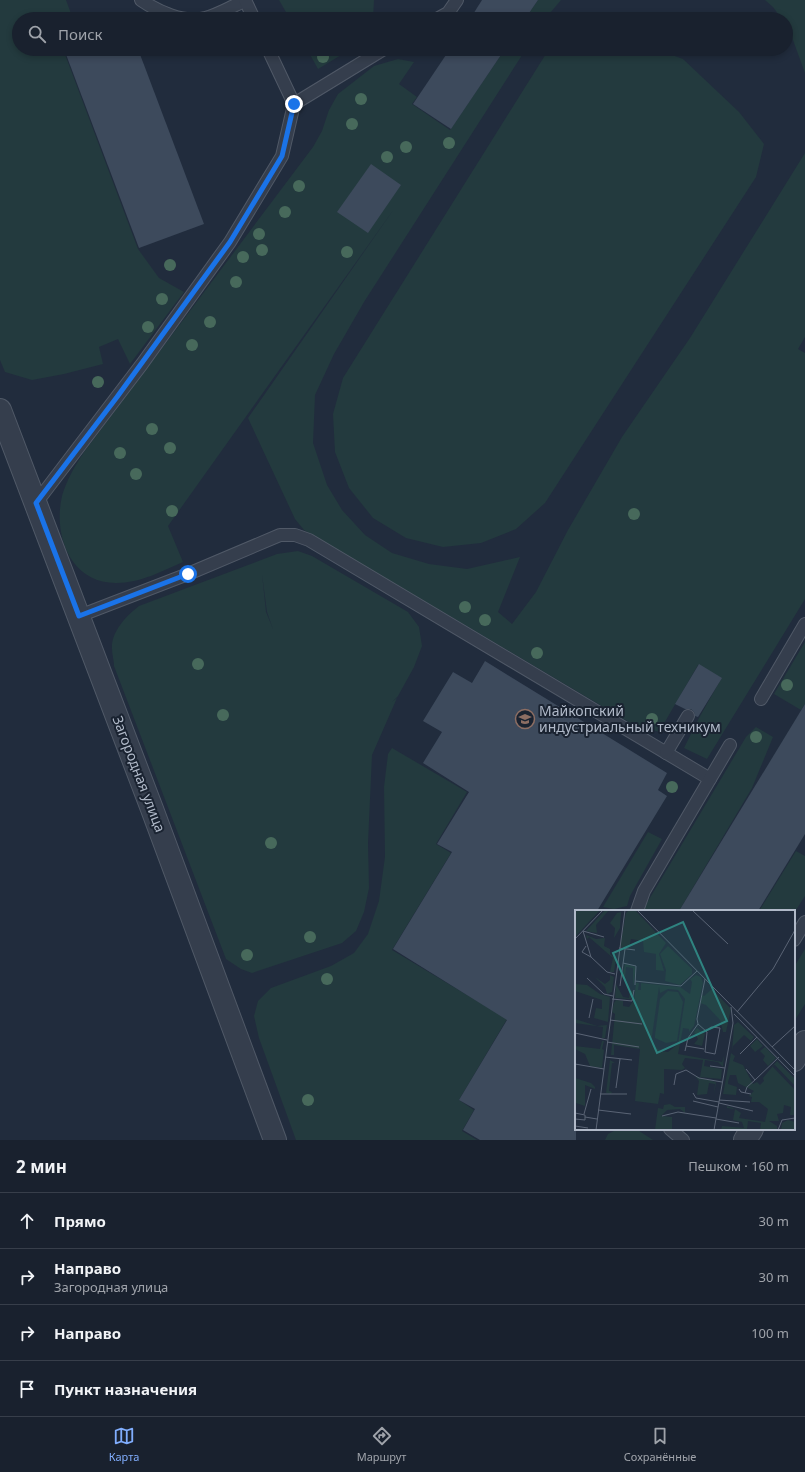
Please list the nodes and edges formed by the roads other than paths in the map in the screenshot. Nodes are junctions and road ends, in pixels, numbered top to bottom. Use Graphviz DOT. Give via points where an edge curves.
graph roads {
  1 [pos="141,0"];
  2 [pos="245,0"];
  3 [pos="457,0"];
  4 [pos="162,12"];
  5 [pos="219,12"];
  6 [pos="251,12"];
  7 [pos="449,12"];
  8 [pos="271,56"];
  9 [pos="373,56"];
  10 [pos="294,104"];
  11 [pos="0,410"];
  12 [pos="36,503"];
  13 [pos="79,616"];
  14 [pos="805,624"];
  15 [pos="761,698"];
  16 [pos="688,716"];
  17 [pos="730,745"];
  18 [pos="666,753"];
  19 [pos="710,779"];
  20 [pos="637,910"];
  21 [pos="805,922"];
  22 [pos="795,938"];
  23 [pos="805,1042"];
  24 [pos="795,1058"];
  25 [pos="671,1130"];
  26 [pos="751,1130"];
  27 [pos="275,1140"];
  28 [pos="683,1140"];
  29 [pos="745,1140"];
  1 -- 4 [label="lane"];
  2 -- 5 [label="lane"];
  2 -- 6 [label="lane"];
  3 -- 7 [label="lane"];
  8 -- 10 [label="lane"];
  9 -- 10 [label="lane"];
  10 -- 12 [label="lane" via="282,156 230,242"];
  11 -- 12 [label="street, Загородная улица"];
  12 -- 13 [label="street, Загородная улица"];
  13 -- 18 [label="lane" via="280,535 295,534"];
  13 -- 27 [label="street, Загородная улица"];
  14 -- 15 [label="lane"];
  16 -- 18 [label="lane"];
  17 -- 19 [label="lane"];
  18 -- 19 [label="lane"];
  19 -- 20 [label="lane" via="644,891"];
  21 -- 22 [label="lane"];
  23 -- 24 [label="street"];
  25 -- 28 [label="lane"];
  26 -- 29 [label="street"];
}
